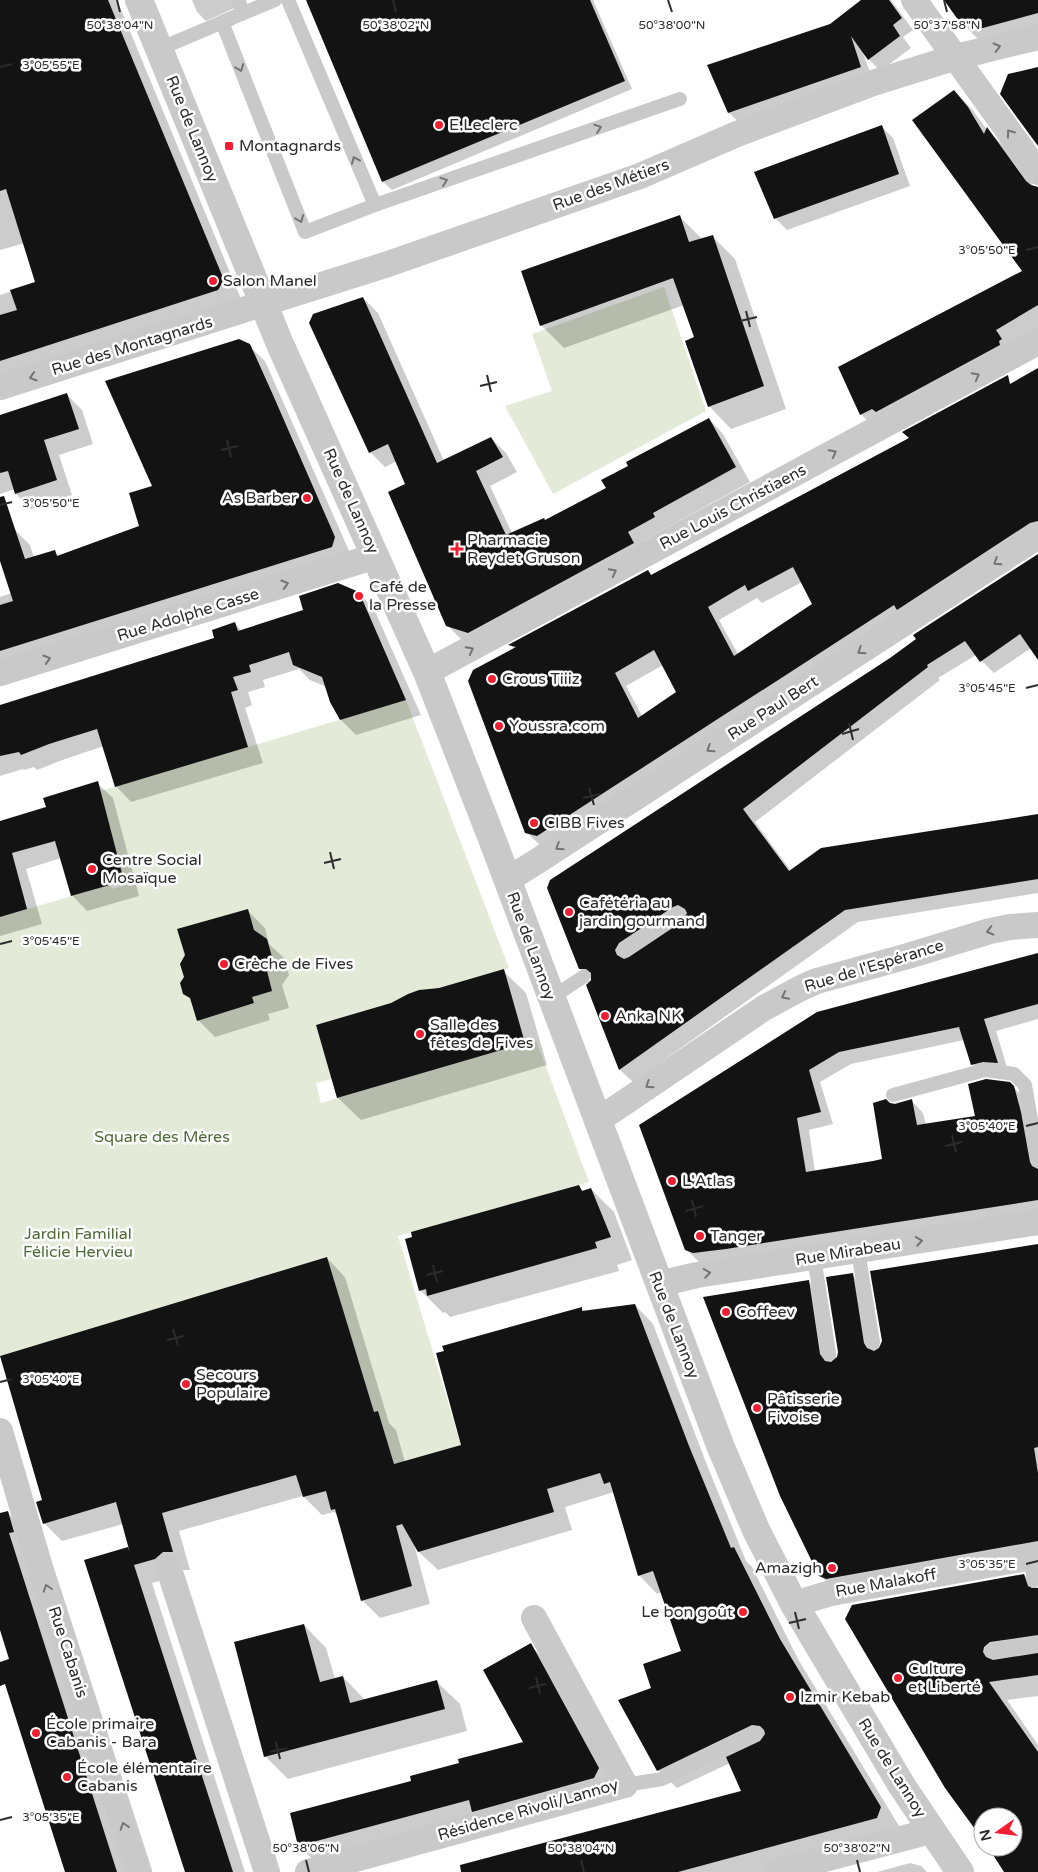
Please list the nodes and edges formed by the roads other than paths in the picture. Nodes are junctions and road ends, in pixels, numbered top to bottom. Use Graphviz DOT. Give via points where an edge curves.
graph roads {
  1 [pos="139,0"];
  2 [pos="239,0"];
  3 [pos="275,0"];
  4 [pos="288,0"];
  5 [pos="914,0"];
  6 [pos="242,14"];
  7 [pos="222,22"];
  8 [pos="1038,37"];
  9 [pos="159,49"];
  10 [pos="956,57"];
  11 [pos="680,100"];
  12 [pos="1038,172"];
  13 [pos="374,205"];
  14 [pos="263,304"];
  15 [pos="1038,342"];
  16 [pos="0,387"];
  17 [pos="1038,536"];
  18 [pos="376,556"];
  19 [pos="427,672"];
  20 [pos="0,673"];
  21 [pos="506,880"];
  22 [pos="678,914"];
  23 [pos="1038,926"];
  24 [pos="624,950"];
  25 [pos="582,977"];
  26 [pos="551,998"];
  27 [pos="893,1095"];
  28 [pos="598,1121"];
  29 [pos="1038,1160"];
  30 [pos="1038,1222"];
  31 [pos="858,1251"];
  32 [pos="814,1257"];
  33 [pos="659,1284"];
  34 [pos="873,1342"];
  35 [pos="829,1353"];
  36 [pos="0,1431"];
  37 [pos="1034,1564"];
  38 [pos="168,1566"];
  39 [pos="794,1604"];
  40 [pos="534,1618"];
  41 [pos="1038,1644"];
  42 [pos="992,1651"];
  43 [pos="756,1733"];
  44 [pos="625,1785"];
  45 [pos="931,1831"];
  46 [pos="139,1872"];
  47 [pos="267,1872"];
  48 [pos="309,1872"];
  49 [pos="775,1872"];
  50 [pos="960,1872"];
  1 -- 9 [label="street, Rue de Lannoy"];
  2 -- 6 [label="lane"];
  3 -- 6 [label="lane"];
  3 -- 7 [label="lane"];
  13 -- 4 [label="lane, one-way"];
  5 -- 10 [label="street"];
  6 -- 7 [label="lane"];
  7 -- 9 [label="lane"];
  7 -- 13 [label="lane, one-way" via="305,232"];
  10 -- 8 [label="street, Rue des Métiers, one-way"];
  9 -- 14 [label="street, Rue de Lannoy"];
  12 -- 10 [label="street, one-way"];
  10 -- 14 [label="street, Rue des Métiers" via="776,119 640,176"];
  13 -- 11 [label="lane, one-way"];
  14 -- 16 [label="street, Rue des Montagnards, one-way"];
  14 -- 18 [label="street, Rue de Lannoy"];
  19 -- 15 [label="street, Rue Louis Christiaens, one-way"];
  17 -- 21 [label="street, Rue Paul Bert, one-way"];
  18 -- 19 [label="street, Rue de Lannoy"];
  20 -- 18 [label="street, Rue Adolphe Casse, one-way"];
  19 -- 21 [label="street, Rue de Lannoy"];
  21 -- 26 [label="street, Rue de Lannoy"];
  22 -- 24 [label="lane"];
  23 -- 28 [label="street, Rue de l'Espérance, one-way" via="990,931 816,981 764,1008"];
  25 -- 26 [label="lane"];
  26 -- 28 [label="street, Rue de Lannoy"];
  27 -- 29 [label="lane" via="984,1070 1014,1074 1025,1085"];
  28 -- 33 [label="street, Rue de Lannoy"];
  31 -- 30 [label="street, Rue Mirabeau, one-way"];
  31 -- 32 [label="street, Rue Mirabeau"];
  31 -- 34 [label="lane"];
  33 -- 32 [label="street, Rue Mirabeau, one-way"];
  32 -- 35 [label="lane"];
  33 -- 39 [label="street, Rue de Lannoy" via="737,1488"];
  46 -- 36 [label="street, Rue Cabanis, one-way" via="39,1564"];
  37 -- 39 [label="street, Rue Malakoff" via="831,1593"];
  38 -- 47 [label="street"];
  39 -- 45 [label="street, Rue de Lannoy"];
  40 -- 44 [label="street, Résidence Rivoli/Lannoy"];
  41 -- 42 [label="lane"];
  43 -- 44 [label="lane" via="662,1779"];
  44 -- 48 [label="street, Résidence Rivoli/Lannoy"];
  45 -- 49 [label="street"];
  45 -- 50 [label="street, Rue de Lannoy"];
}
